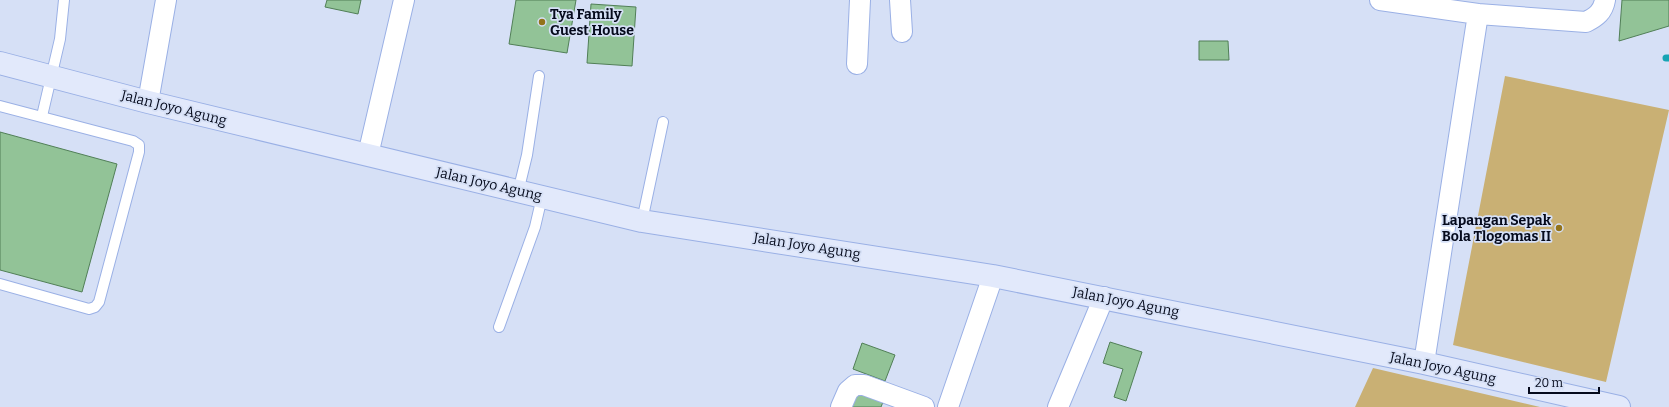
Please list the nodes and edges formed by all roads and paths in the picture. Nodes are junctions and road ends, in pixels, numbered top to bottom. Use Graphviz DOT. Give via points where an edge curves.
graph roads {
  1 [pos="64,0"];
  2 [pos="166,0"];
  3 [pos="404,0"];
  4 [pos="860,0"];
  5 [pos="900,0"];
  6 [pos="1380,0"];
  7 [pos="1605,0"];
  8 [pos="1453,5"];
  9 [pos="1478,14"];
  10 [pos="902,32"];
  11 [pos="0,63"];
  12 [pos="857,64"];
  13 [pos="539,76"];
  14 [pos="51,78"];
  15 [pos="148,102"];
  16 [pos="0,106"];
  17 [pos="42,116"];
  18 [pos="663,122"];
  19 [pos="368,155"];
  20 [pos="518,192"];
  21 [pos="542,197"];
  22 [pos="642,221"];
  23 [pos="993,276"];
  24 [pos="0,284"];
  25 [pos="1104,297"];
  26 [pos="499,327"];
  27 [pos="1424,363"];
  28 [pos="841,407"];
  29 [pos="924,407"];
  30 [pos="948,407"];
  31 [pos="1058,407"];
  32 [pos="1617,407"];
  1 -- 14 [label="lane" via="60,39"];
  2 -- 15 [label="street"];
  3 -- 19 [label="street"];
  4 -- 12 [label="street"];
  5 -- 10 [label="street"];
  6 -- 8 [label="street"];
  7 -- 9 [label="street" via="1597,17 1586,22"];
  8 -- 9 [label="street"];
  9 -- 27 [label="street"];
  11 -- 14 [label="main road, Jalan Joyo Agung"];
  13 -- 20 [label="lane" via="527,155"];
  14 -- 15 [label="main road, Jalan Joyo Agung"];
  14 -- 17 [label="lane"];
  15 -- 19 [label="main road, Jalan Joyo Agung"];
  16 -- 17 [label="lane"];
  17 -- 24 [label="lane" via="133,141 139,145 139,152 99,302 95,307 89,309"];
  18 -- 22 [label="lane"];
  19 -- 20 [label="main road, Jalan Joyo Agung"];
  20 -- 21 [label="main road, Jalan Joyo Agung"];
  21 -- 22 [label="main road, Jalan Joyo Agung"];
  21 -- 26 [label="lane" via="535,227"];
  22 -- 23 [label="main road, Jalan Joyo Agung"];
  23 -- 25 [label="main road, Jalan Joyo Agung"];
  23 -- 30 [label="street"];
  25 -- 27 [label="main road, Jalan Joyo Agung"];
  25 -- 31 [label="street"];
  27 -- 32 [label="main road, Jalan Joyo Agung"];
  28 -- 29 [label="street" via="848,391 855,385 864,385"];
}
